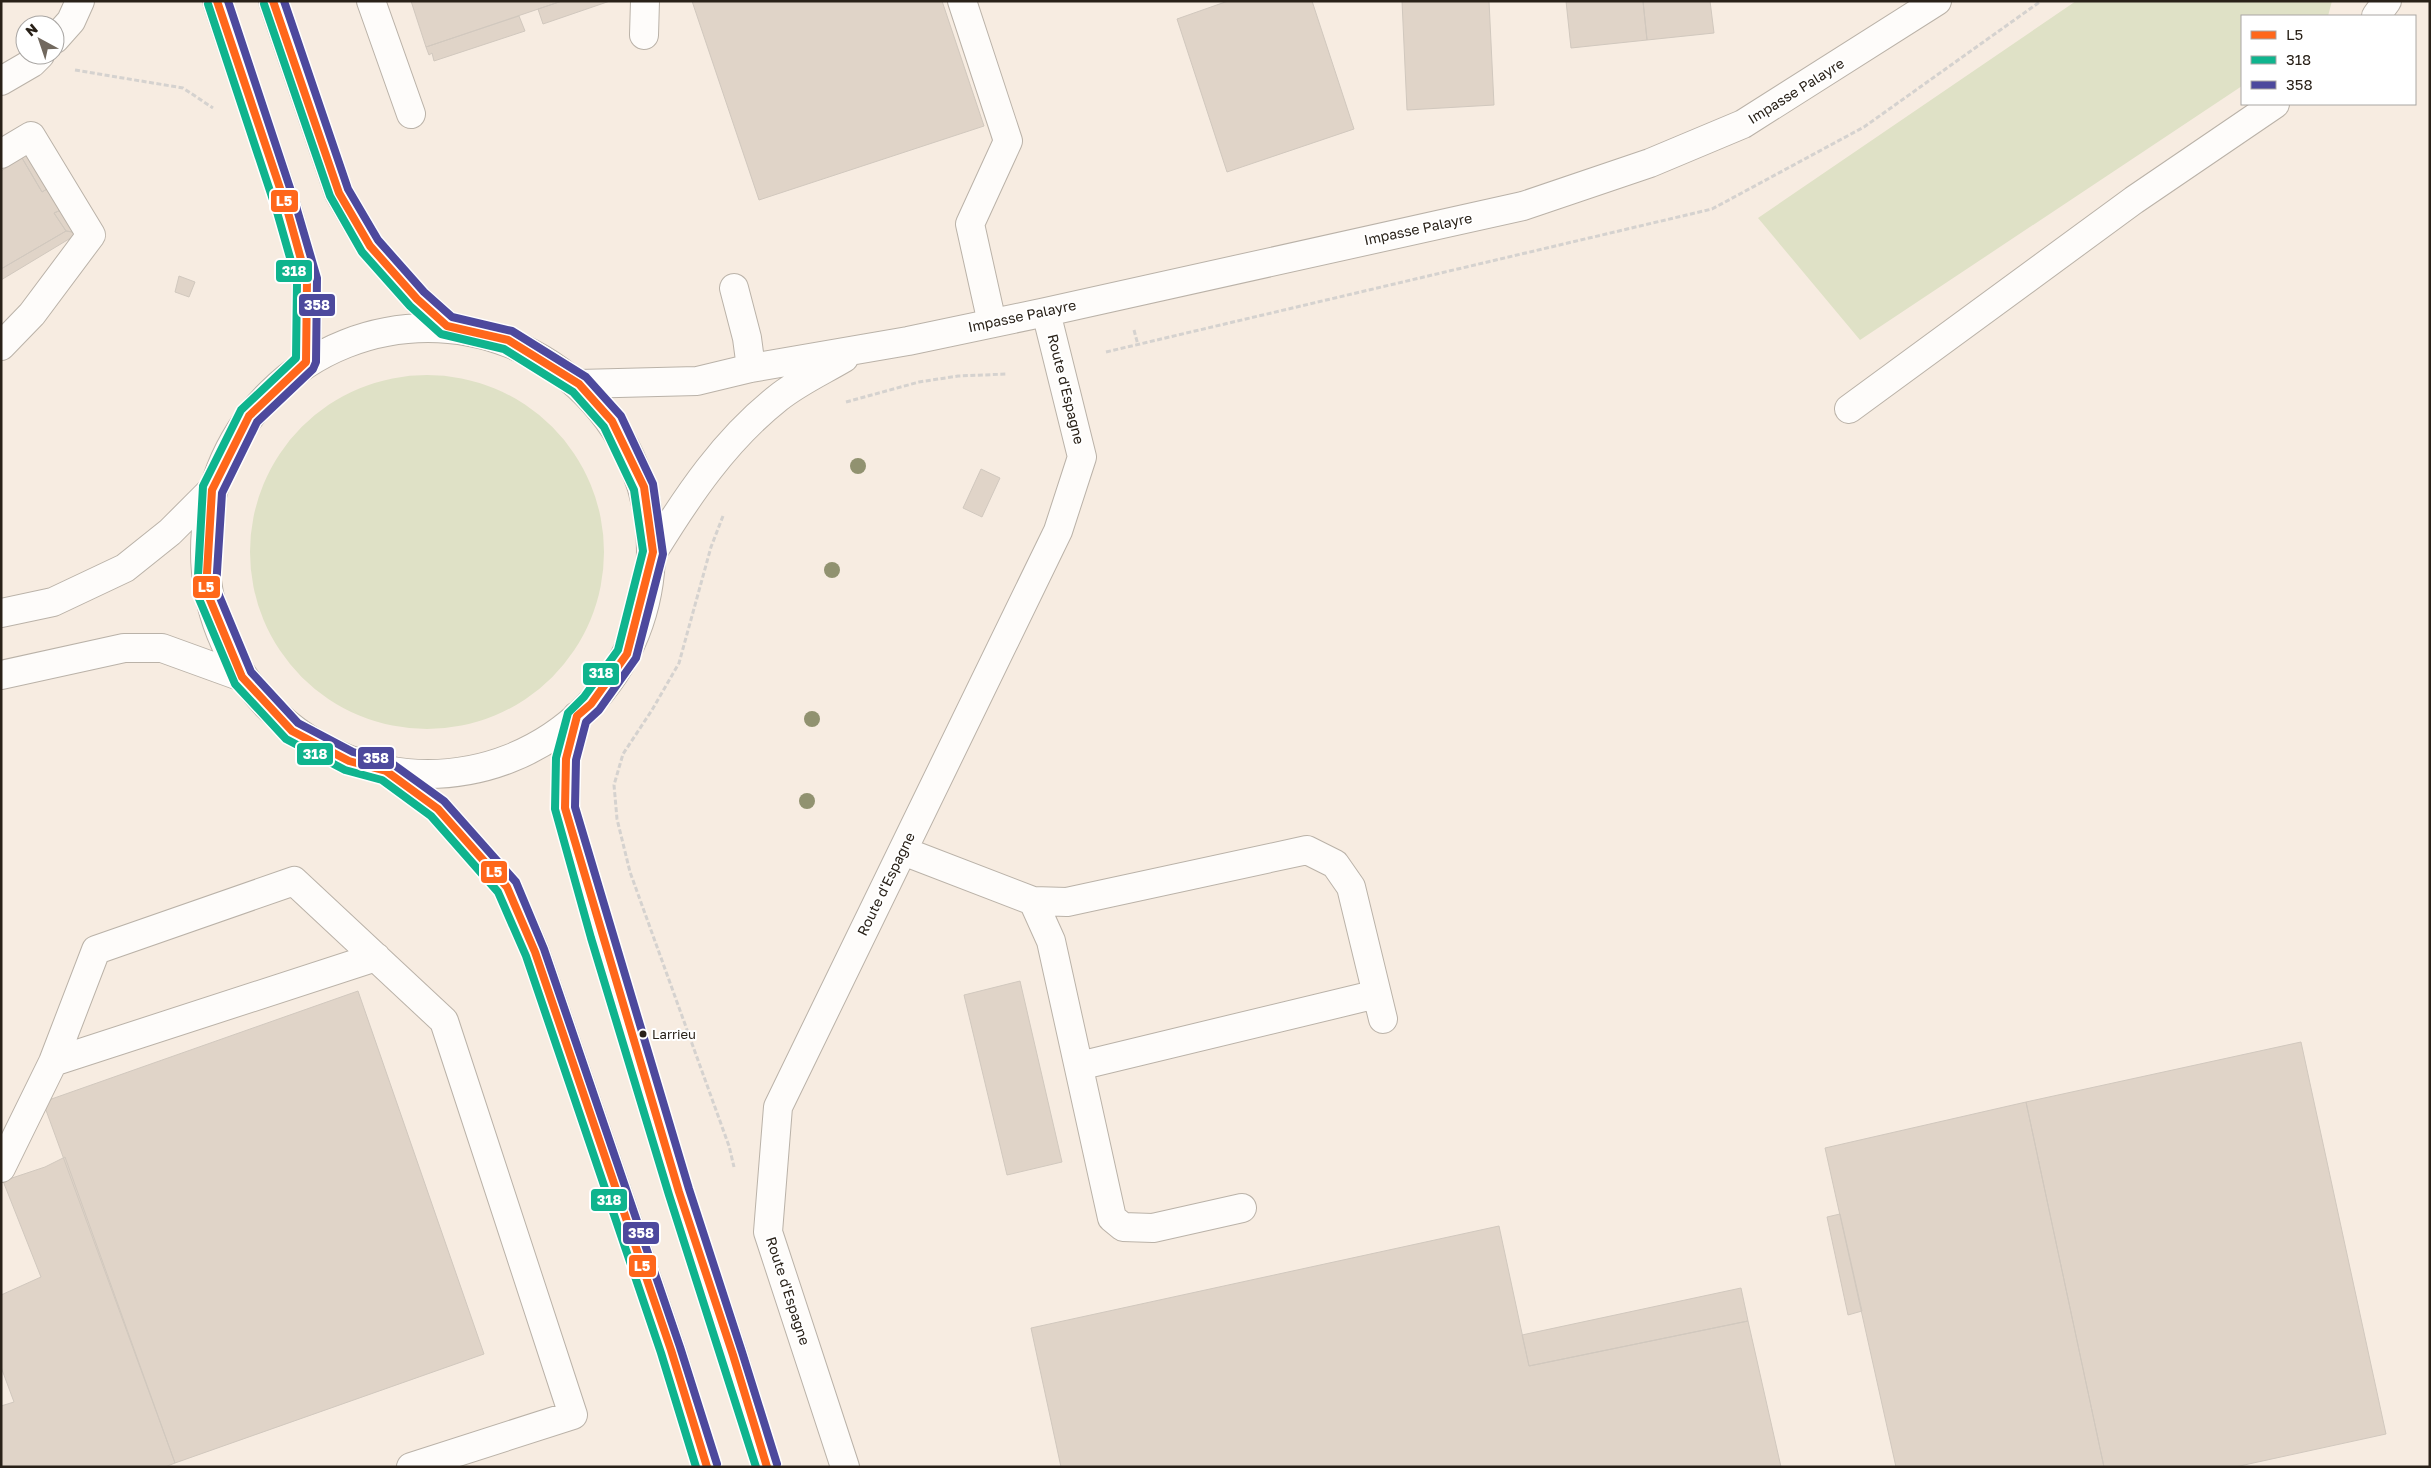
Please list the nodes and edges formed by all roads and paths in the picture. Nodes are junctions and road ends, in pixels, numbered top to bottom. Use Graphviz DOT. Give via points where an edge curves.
graph roads {
  1 [pos="80,1"];
  2 [pos="216,1"];
  3 [pos="273,1"];
  4 [pos="371,1"];
  5 [pos="645,1"];
  6 [pos="962,1"];
  7 [pos="1937,1"];
  8 [pos="2387,1"];
  9 [pos="2377,15"];
  10 [pos="65,28"];
  11 [pos="644,35"];
  12 [pos="26,65"];
  13 [pos="65,65"];
  14 [pos="1,81"];
  15 [pos="2274,105"];
  16 [pos="218,111"];
  17 [pos="411,114"];
  18 [pos="1,154"];
  19 [pos="734,288"];
  20 [pos="1046,312"];
  21 [pos="992,323"];
  22 [pos="1132,325"];
  23 [pos="447,326"];
  24 [pos="1138,345"];
  25 [pos="1,346"];
  26 [pos="858,350"];
  27 [pos="306,362"];
  28 [pos="751,368"];
  29 [pos="1007,374"];
  30 [pos="579,384"];
  31 [pos="843,403"];
  32 [pos="1849,408"];
  33 [pos="212,490"];
  34 [pos="725,512"];
  35 [pos="653,552"];
  36 [pos="1,613"];
  37 [pos="1,675"];
  38 [pos="242,677"];
  39 [pos="577,716"];
  40 [pos="386,771"];
  41 [pos="903,851"];
  42 [pos="1033,901"];
  43 [pos="376,957"];
  44 [pos="53,1062"];
  45 [pos="1079,1066"];
  46 [pos="1,1168"];
  47 [pos="735,1172"];
  48 [pos="1242,1208"];
  49 [pos="411,1467"];
  50 [pos="707,1467"];
  51 [pos="767,1467"];
  52 [pos="845,1467"];
  1 -- 10 [label="main road" via="72,21"];
  2 -- 27 [label="main road" via="287,209 307,281"];
  3 -- 23 [label="main road" via="338,193 370,246 417,299"];
  4 -- 17 [label="main road"];
  5 -- 11 [label="main road"];
  6 -- 21 [label="main road" via="1008,141 970,224"];
  7 -- 20 [label="main road, Impasse Palayre" via="1743,124 1650,163 1523,206"];
  8 -- 9 [label="main road"];
  12 -- 14 [label="main road"];
  13 -- 16 [label="path" via="183,88"];
  15 -- 32 [label="main road" via="2134,200"];
  18 -- 25 [label="main road" via="31,136 91,235 32,314"];
  19 -- 28 [label="main road"];
  20 -- 21 [label="main road, Impasse Palayre"];
  20 -- 41 [label="main road, Route d'Espagne" via="1082,457 1058,531"];
  21 -- 26 [label="main road, Impasse Palayre"];
  22 -- 24 [label="path"];
  23 -- 27 [label="main road" via="370,333"];
  23 -- 30 [label="main road" via="508,340"];
  26 -- 28 [label="main road, Impasse Palayre"];
  26 -- 35 [label="main road, Impasse Palayre" via="779,397 730,441 685,498"];
  27 -- 33 [label="main road" via="249,416"];
  28 -- 30 [label="main road, Impasse Palayre" via="697,381"];
  29 -- 31 [label="path" via="919,382"];
  30 -- 35 [label="main road" via="612,421 644,486"];
  33 -- 36 [label="main road" via="170,532 125,568 53,602"];
  33 -- 38 [label="main road" via="206,590"];
  34 -- 47 [label="path" via="711,547 679,663 623,754 614,785 617,819 630,872 729,1146"];
  35 -- 39 [label="main road" via="627,654 591,704"];
  37 -- 38 [label="main road" via="124,648 162,648"];
  38 -- 40 [label="main road" via="292,730 349,762"];
  39 -- 40 [label="main road" via="526,751 486,768 437,776"];
  39 -- 51 [label="main road" via="566,759 565,808 679,1192 734,1355"];
  40 -- 50 [label="main road" via="438,809 507,887 535,952 671,1350"];
  41 -- 42 [label="main road"];
  41 -- 52 [label="main road, Route d'Espagne" via="778,1107 768,1232"];
  42 -- 45 [label="main road" via="1051,941"];
  42 -- 45 [label="main road" via="1067,902 1307,850 1335,864 1351,887 1380,1006"];
  43 -- 44 [label="main road"];
  43 -- 44 [label="main road" via="294,881 96,950"];
  43 -- 49 [label="main road" via="444,1020 572,1415"];
  44 -- 46 [label="main road"];
  45 -- 48 [label="main road" via="1112,1218 1123,1227 1154,1228"];
}
